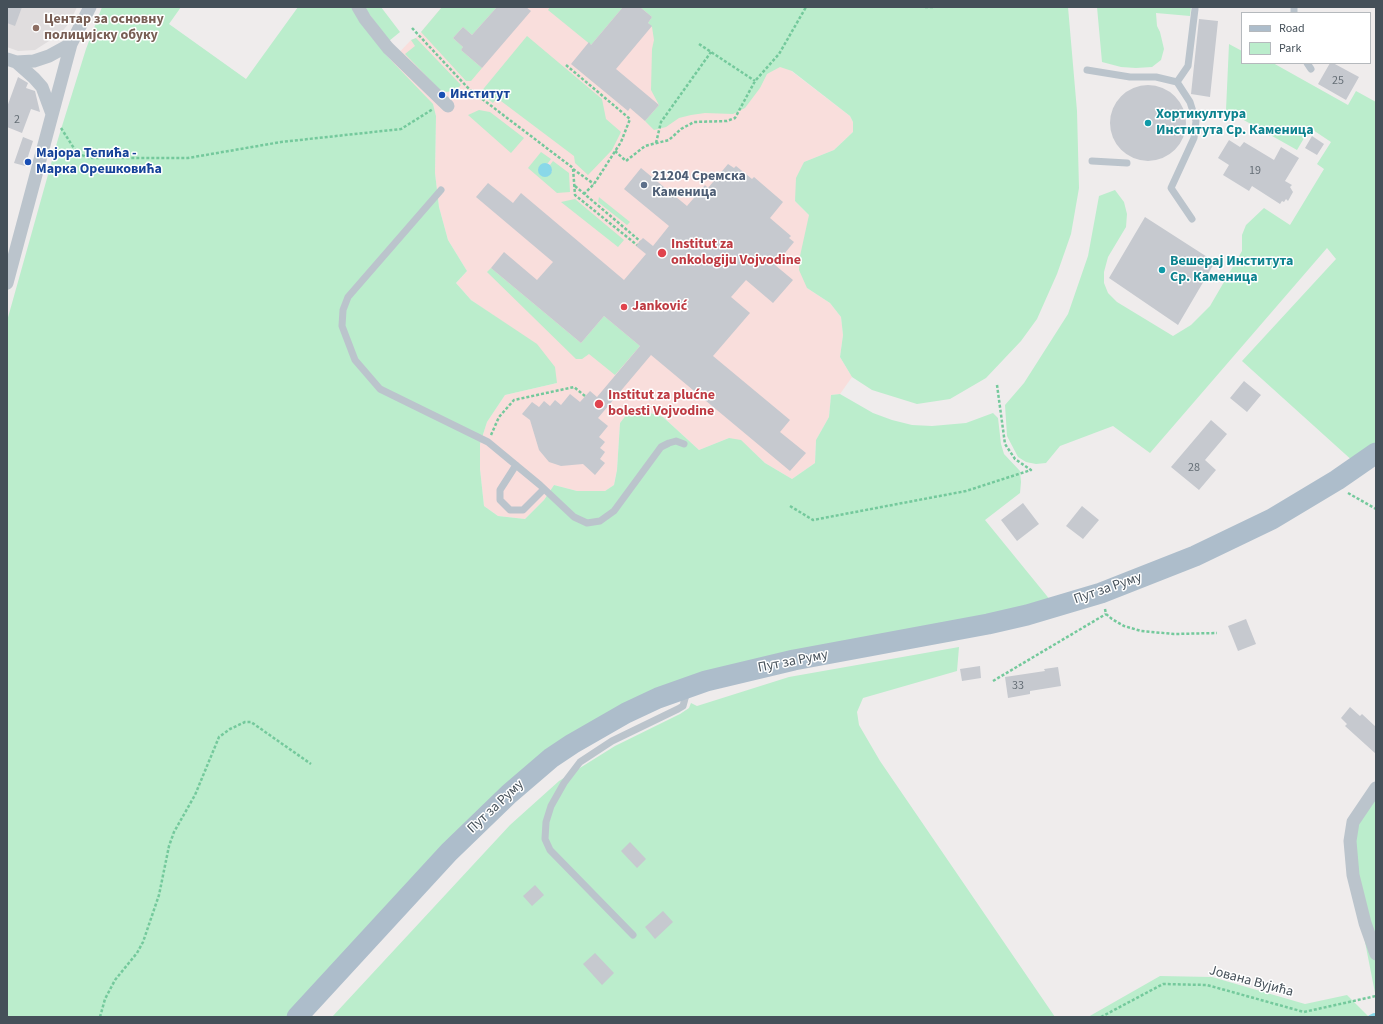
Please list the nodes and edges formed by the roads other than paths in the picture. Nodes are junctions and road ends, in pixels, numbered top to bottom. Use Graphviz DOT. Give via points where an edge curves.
graph roads {
  1 [pos="90,7"];
  2 [pos="358,7"];
  3 [pos="1195,9"];
  4 [pos="71,44"];
  5 [pos="11,61"];
  6 [pos="1087,70"];
  7 [pos="1177,82"];
  8 [pos="446,104"];
  9 [pos="52,114"];
  10 [pos="1092,161"];
  11 [pos="1127,163"];
  12 [pos="441,190"];
  13 [pos="1192,220"];
  14 [pos="7,283"];
  15 [pos="684,444"];
  16 [pos="1376,453"];
  17 [pos="516,465"];
  18 [pos="544,489"];
  19 [pos="688,687"];
  20 [pos="1376,788"];
  21 [pos="633,935"];
  22 [pos="1376,954"];
  23 [pos="297,1017"];
  1 -- 4 [label="street"];
  2 -- 8 [label="street" via="388,48"];
  3 -- 7 [label="lane" via="1188,66"];
  4 -- 5 [label="street" via="34,61"];
  4 -- 9 [label="street"];
  5 -- 9 [label="street" via="42,87"];
  6 -- 7 [label="lane" via="1130,77 1156,76"];
  7 -- 13 [label="lane" via="1190,102 1196,121 1194,138 1171,188"];
  9 -- 14 [label="street"];
  10 -- 11 [label="lane"];
  12 -- 17 [label="lane" via="348,297 343,310 342,326 355,360 380,389 488,442"];
  15 -- 18 [label="lane" via="676,441 661,447 614,510 600,521 587,523 574,517"];
  16 -- 19 [label="main road, Пут за Руму" via="1272,519 1195,556 1101,593 1027,615 955,631 794,660"];
  17 -- 18 [label="lane"];
  17 -- 18 [label="lane" via="500,490 500,500 510,510 523,510"];
  19 -- 21 [label="lane" via="683,706 612,741 580,762 564,783 551,806 546,822 545,839 550,850"];
  19 -- 23 [label="main road, Пут за Руму" via="639,707 595,730 532,774 449,852"];
  20 -- 22 [label="street" via="1353,822 1350,841 1353,875"];
}
